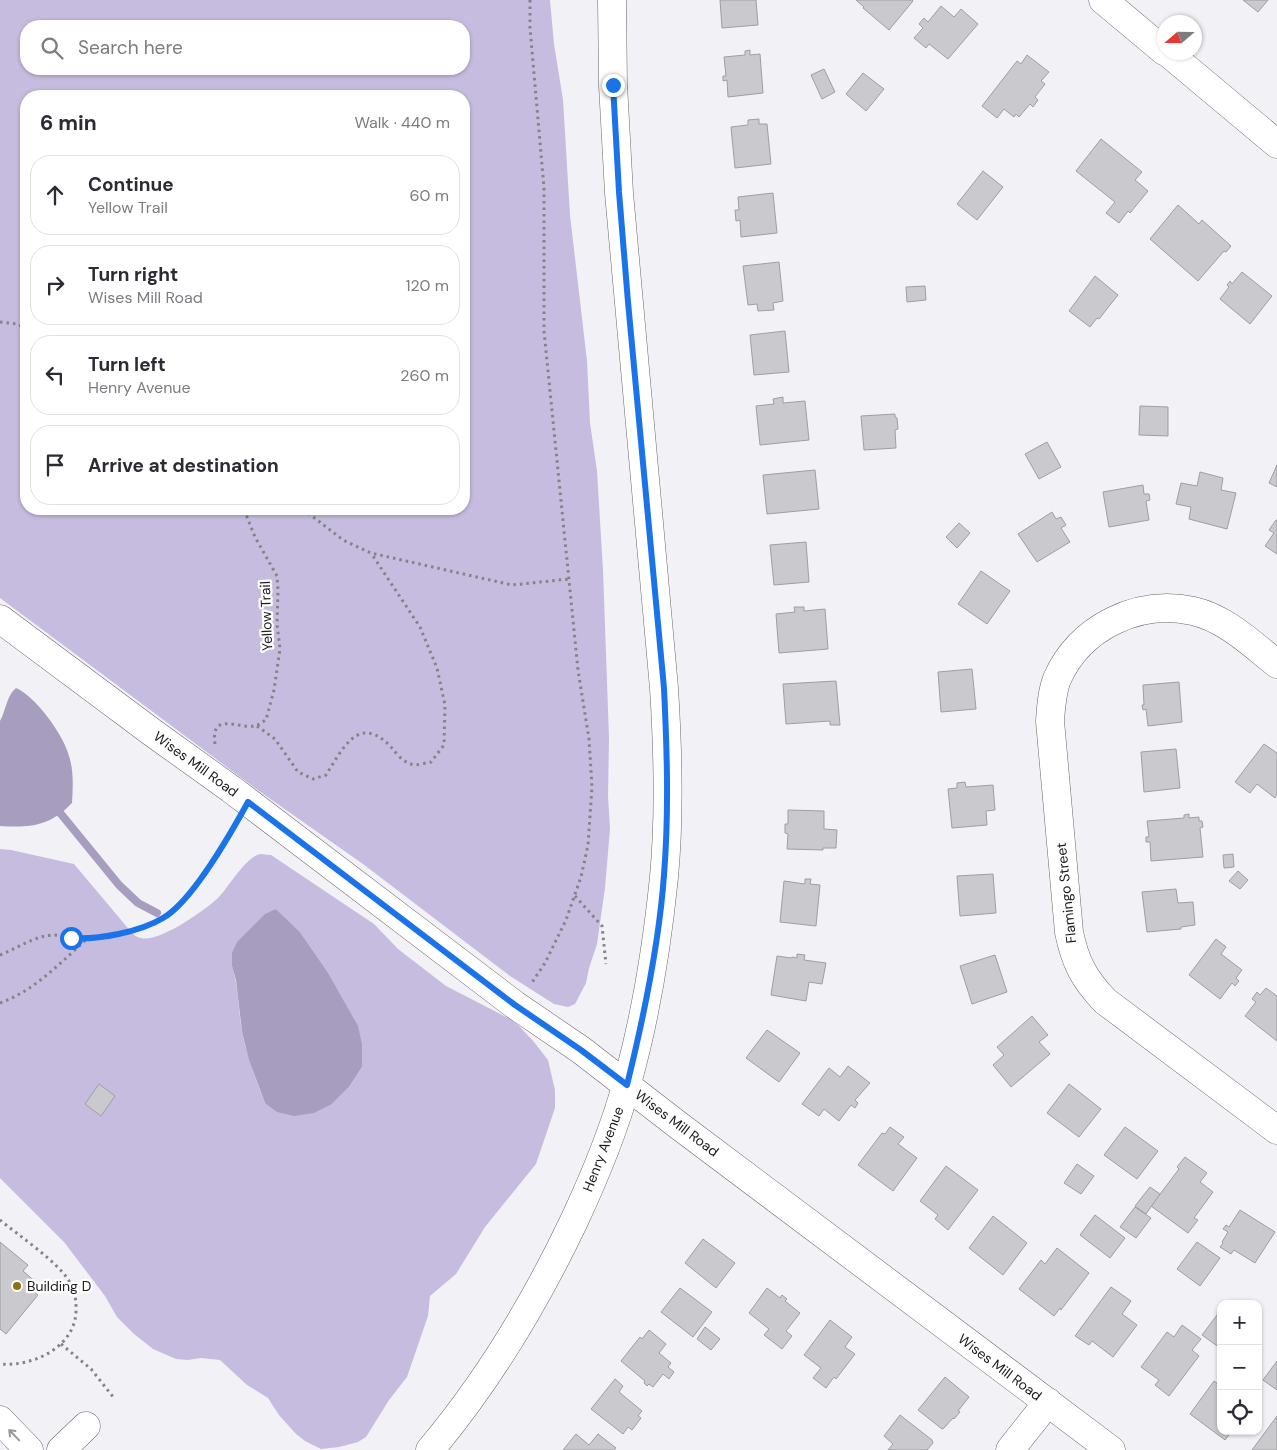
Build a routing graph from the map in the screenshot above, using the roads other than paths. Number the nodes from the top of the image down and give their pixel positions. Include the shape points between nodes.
1 (612, 0) edge
2 (1103, 0) edge
3 (1157, 45) edge
4 (1176, 60) edge
5 (1277, 144) edge
6 (0, 619) edge
7 (1277, 664) edge
8 (627, 1085) junction
9 (1277, 1130) edge
10 (1048, 1402) junction
11 (0, 1420) edge
12 (86, 1426) dead end
13 (29, 1450) edge
14 (61, 1450) edge
15 (430, 1450) edge
16 (1010, 1450) edge
17 (1111, 1450) edge

1 - 8 street, Henry Avenue via 619,192 668,755 664,876 657,936
2 - 3 street
4 - 5 street
6 - 8 street, Wises Mill Road
7 - 9 street, Flamingo Street via 1213,618 1179,609 1146,610 1112,621 1082,643 1057,680 1052,700 1052,746 1069,932 1080,968 1105,1001
8 - 10 street, Wises Mill Road
8 - 15 street, Henry Avenue via 587,1192 536,1296 479,1387
10 - 16 street
10 - 17 street, Wises Mill Road
13 -> 11 street
12 - 14 street

